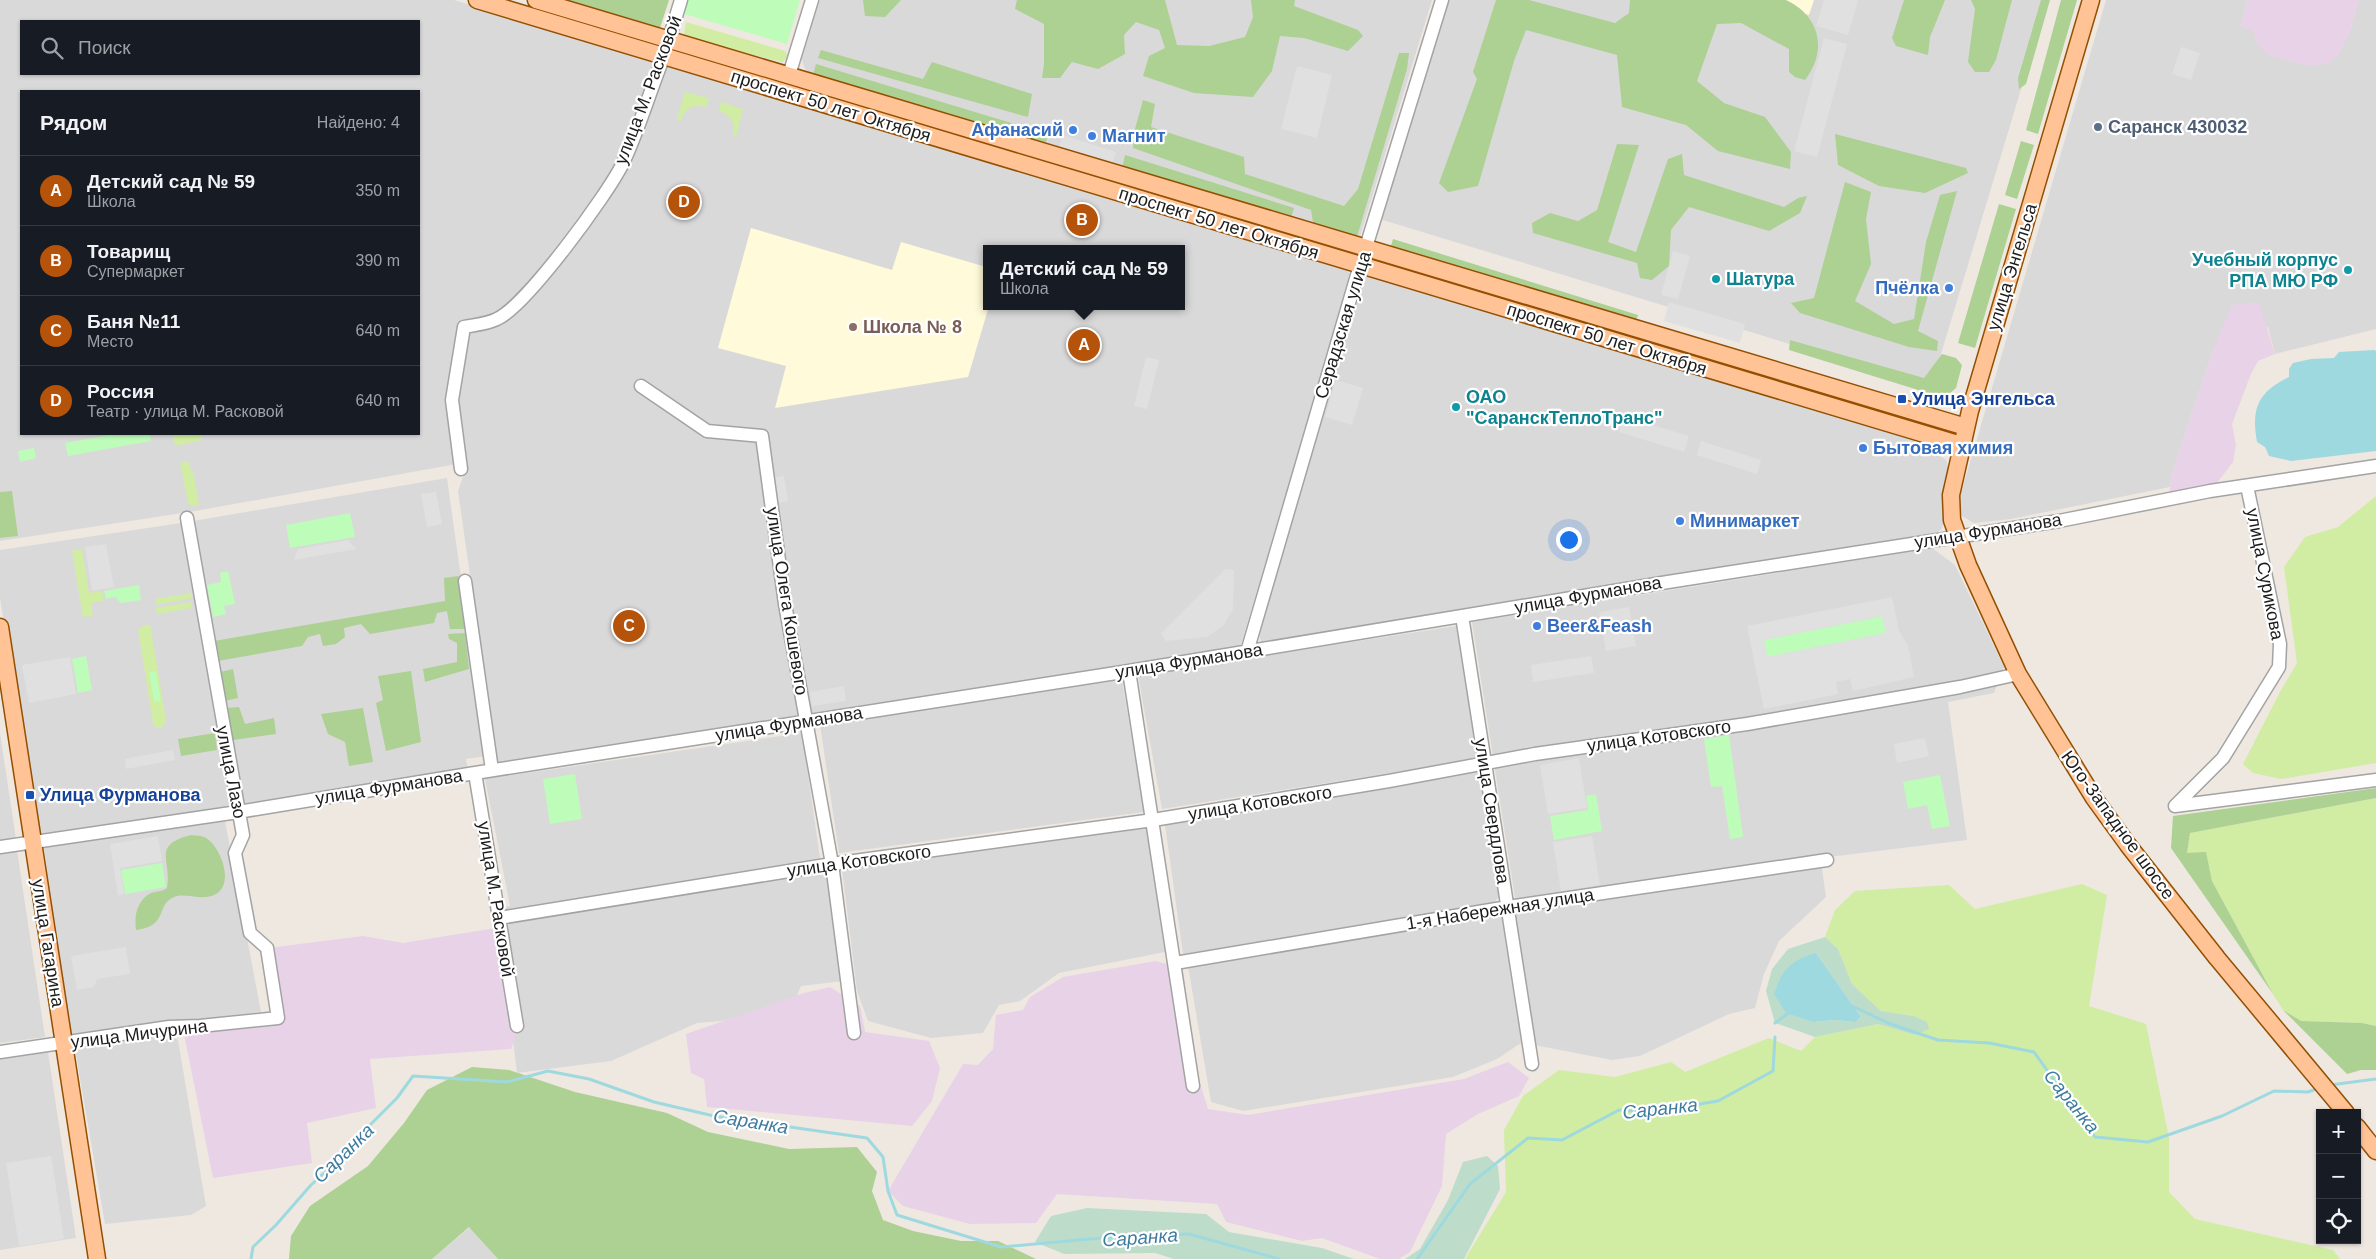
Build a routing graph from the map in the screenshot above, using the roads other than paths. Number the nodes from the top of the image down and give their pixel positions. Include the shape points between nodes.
1 (477, 0) edge
2 (536, 0) edge
3 (681, 0) edge
4 (812, 0) edge
5 (1442, 0) edge
6 (2091, 0) edge
7 (669, 39) junction
8 (664, 56) junction
9 (789, 75) junction
10 (781, 91) junction
11 (1366, 248) junction
12 (1360, 265) junction
13 (641, 386) dead end
14 (1966, 427) junction
15 (1962, 445) junction
16 (2376, 466) edge
17 (461, 469) dead end
18 (2247, 486) junction
19 (187, 518) dead end
20 (1957, 536) junction
21 (466, 581) dead end
22 (1462, 616) junction
23 (0, 627) edge
24 (1247, 652) junction
25 (1129, 671) junction
26 (2018, 674) junction
27 (808, 722) junction
28 (1484, 764) junction
29 (492, 770) junction
30 (475, 773) junction
31 (2376, 780) edge
32 (238, 812) junction
33 (1152, 820) junction
34 (32, 842) junction
35 (0, 847) edge
36 (1827, 860) dead end
37 (832, 864) junction
38 (1508, 907) junction
39 (499, 918) junction
40 (1174, 963) junction
41 (278, 1018) joint
42 (517, 1026) dead end
43 (854, 1033) dead end
44 (64, 1043) junction
45 (0, 1052) edge
46 (1532, 1064) dead end
47 (1194, 1086) dead end
48 (2343, 1109) edge
49 (2361, 1132) edge
50 (2376, 1151) edge
51 (97, 1259) edge

1 - 8 main road, проспект 50 лет Октября
2 - 7 main road, проспект 50 лет Октября
3 - 7 street, улица М. Расковой
4 - 9 street
5 - 11 street, Серадзская улица
6 - 14 main road, улица Энгельса
7 - 8 main road, улица М. Расковой
7 - 9 main road, проспект 50 лет Октября
8 - 10 main road, проспект 50 лет Октября
8 - 17 street, улица М. Расковой via 622,164 587,218 547,271 512,308 497,319 464,327 452,400
9 - 10 main road
9 - 11 main road, проспект 50 лет Октября
10 - 12 main road, проспект 50 лет Октября
11 - 12 main road, Серадзская улица
11 - 14 main road, проспект 50 лет Октября
12 - 15 main road, проспект 50 лет Октября
12 - 24 street, Серадзская улица
13 - 27 street, улица Олега Кошевого via 707,431 762,436 785,604
14 - 15 main road, улица Энгельса
15 - 20 main road, улица Энгельса via 1951,494 1952,520
16 - 18 street, улица Фурманова
18 - 20 street, улица Фурманова via 2059,521
18 - 31 street, улица Сурикова via 2280,644 2279,667 2223,758 2175,806
19 - 32 street, улица Лазо
20 - 22 street, улица Фурманова
20 - 26 main road, Юго-Западное шоссе
21 - 29 street
22 - 24 street, улица Фурманова
22 - 28 street, улица Свердлова
23 - 34 main road, улица Гагарина
24 - 25 street, улица Фурманова
25 - 27 street, улица Фурманова
25 - 33 street
26 - 28 street, улица Котовского via 1802,714
26 - 48 main road, Юго-Западное шоссе via 2069,759 2128,845
27 - 29 street, улица Фурманова
27 - 37 street, улица Олега Кошевого
28 - 33 street, улица Котовского
28 - 38 street, улица Свердлова
29 - 30 street, улица Фурманова
30 - 32 street, улица Фурманова
30 - 39 street, улица М. Расковой
32 - 34 street, улица Фурманова
32 - 41 street, улица Лазо via 243,835 236,854 250,933 267,948
33 - 37 street, улица Котовского
33 - 40 street
34 - 35 street, улица Фурманова
34 - 44 main road, улица Гагарина
36 - 38 street, 1-я Набережная улица
37 - 39 street, улица Котовского
37 - 43 street, улица Олега Кошевого
38 - 40 street, 1-я Набережная улица
38 - 46 street, улица Свердлова
39 - 42 street, улица М. Расковой
40 - 47 street
41 - 44 street, улица Мичурина via 169,1026
44 - 45 street, улица Мичурина
44 - 51 main road, улица Гагарина
49 - 50 main road

